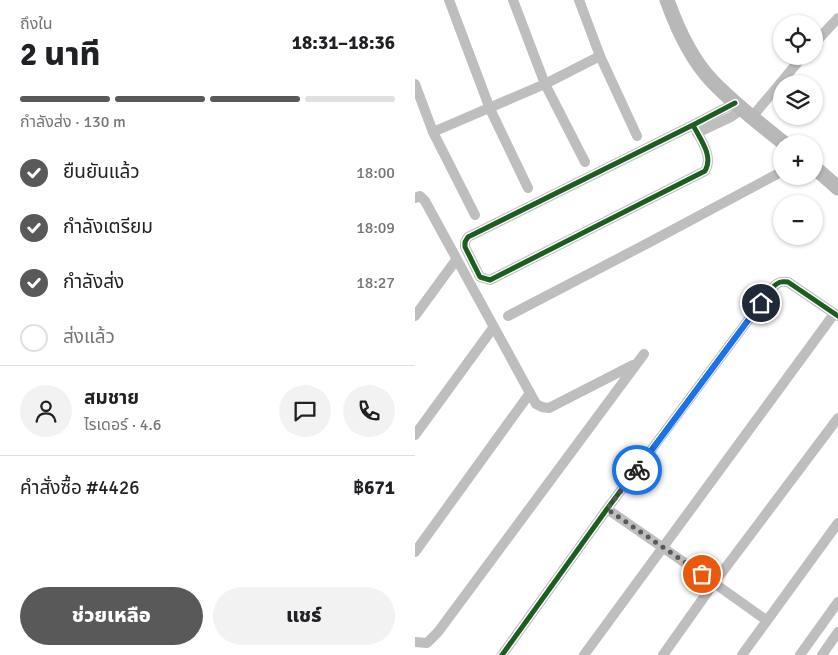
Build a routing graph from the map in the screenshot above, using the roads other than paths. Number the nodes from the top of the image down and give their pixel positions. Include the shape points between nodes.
1 (449, 0) edge
2 (513, 0) edge
3 (579, 0) edge
4 (667, 0) edge
5 (838, 18) edge
6 (823, 34) edge
7 (600, 56) junction
8 (793, 65) edge
9 (415, 84) edge
10 (545, 84) junction
11 (490, 109) junction
12 (743, 110) junction
13 (695, 129) junction
14 (433, 132) junction
15 (774, 135) edge
16 (637, 136) dead end
17 (585, 162) dead end
18 (773, 176) edge
19 (823, 176) edge
20 (529, 188) dead end
21 (838, 188) edge
22 (415, 198) edge
23 (475, 215) dead end
24 (456, 260) junction
25 (836, 315) edge
26 (415, 316) edge
27 (508, 316) dead end
28 (493, 328) junction
29 (645, 354) dead end
30 (636, 364) junction
31 (530, 394) junction
32 (838, 418) edge
33 (415, 436) edge
34 (607, 509) junction
35 (838, 523) edge
36 (663, 547) junction
37 (415, 552) edge
38 (715, 583) junction
39 (838, 602) edge
40 (766, 620) junction
41 (838, 632) edge
42 (415, 642) edge
43 (502, 655) edge
44 (584, 655) edge
45 (663, 655) edge
46 (741, 655) edge
47 (799, 655) edge
48 (822, 655) edge

1 - 11 street
2 - 10 street
3 - 7 street
4 - 12 street via 691,52 710,79
5 - 6 street
7 - 10 street
7 - 16 street
8 - 12 street
9 - 14 street
10 - 11 street
10 - 17 street
11 - 14 street
11 - 20 street
12 - 13 street
12 - 15 street
13 - 13 street via 468,237 465,248 480,278 491,280 705,171 708,156
14 - 23 street
18 - 27 street
19 - 21 street
22 - 24 street via 420,196 425,201
24 - 26 street
24 - 28 street
25 - 34 street via 788,282 777,283
25 - 36 street
28 - 31 street
28 - 33 street
29 - 30 street
30 - 31 street via 549,408 535,404
30 - 42 street via 438,632 427,643
31 - 37 street
32 - 38 street
34 - 36 street
34 - 43 street
35 - 40 street
36 - 38 street
36 - 44 street
38 - 40 street
38 - 45 street
39 - 47 street
40 - 46 street
41 - 48 street

